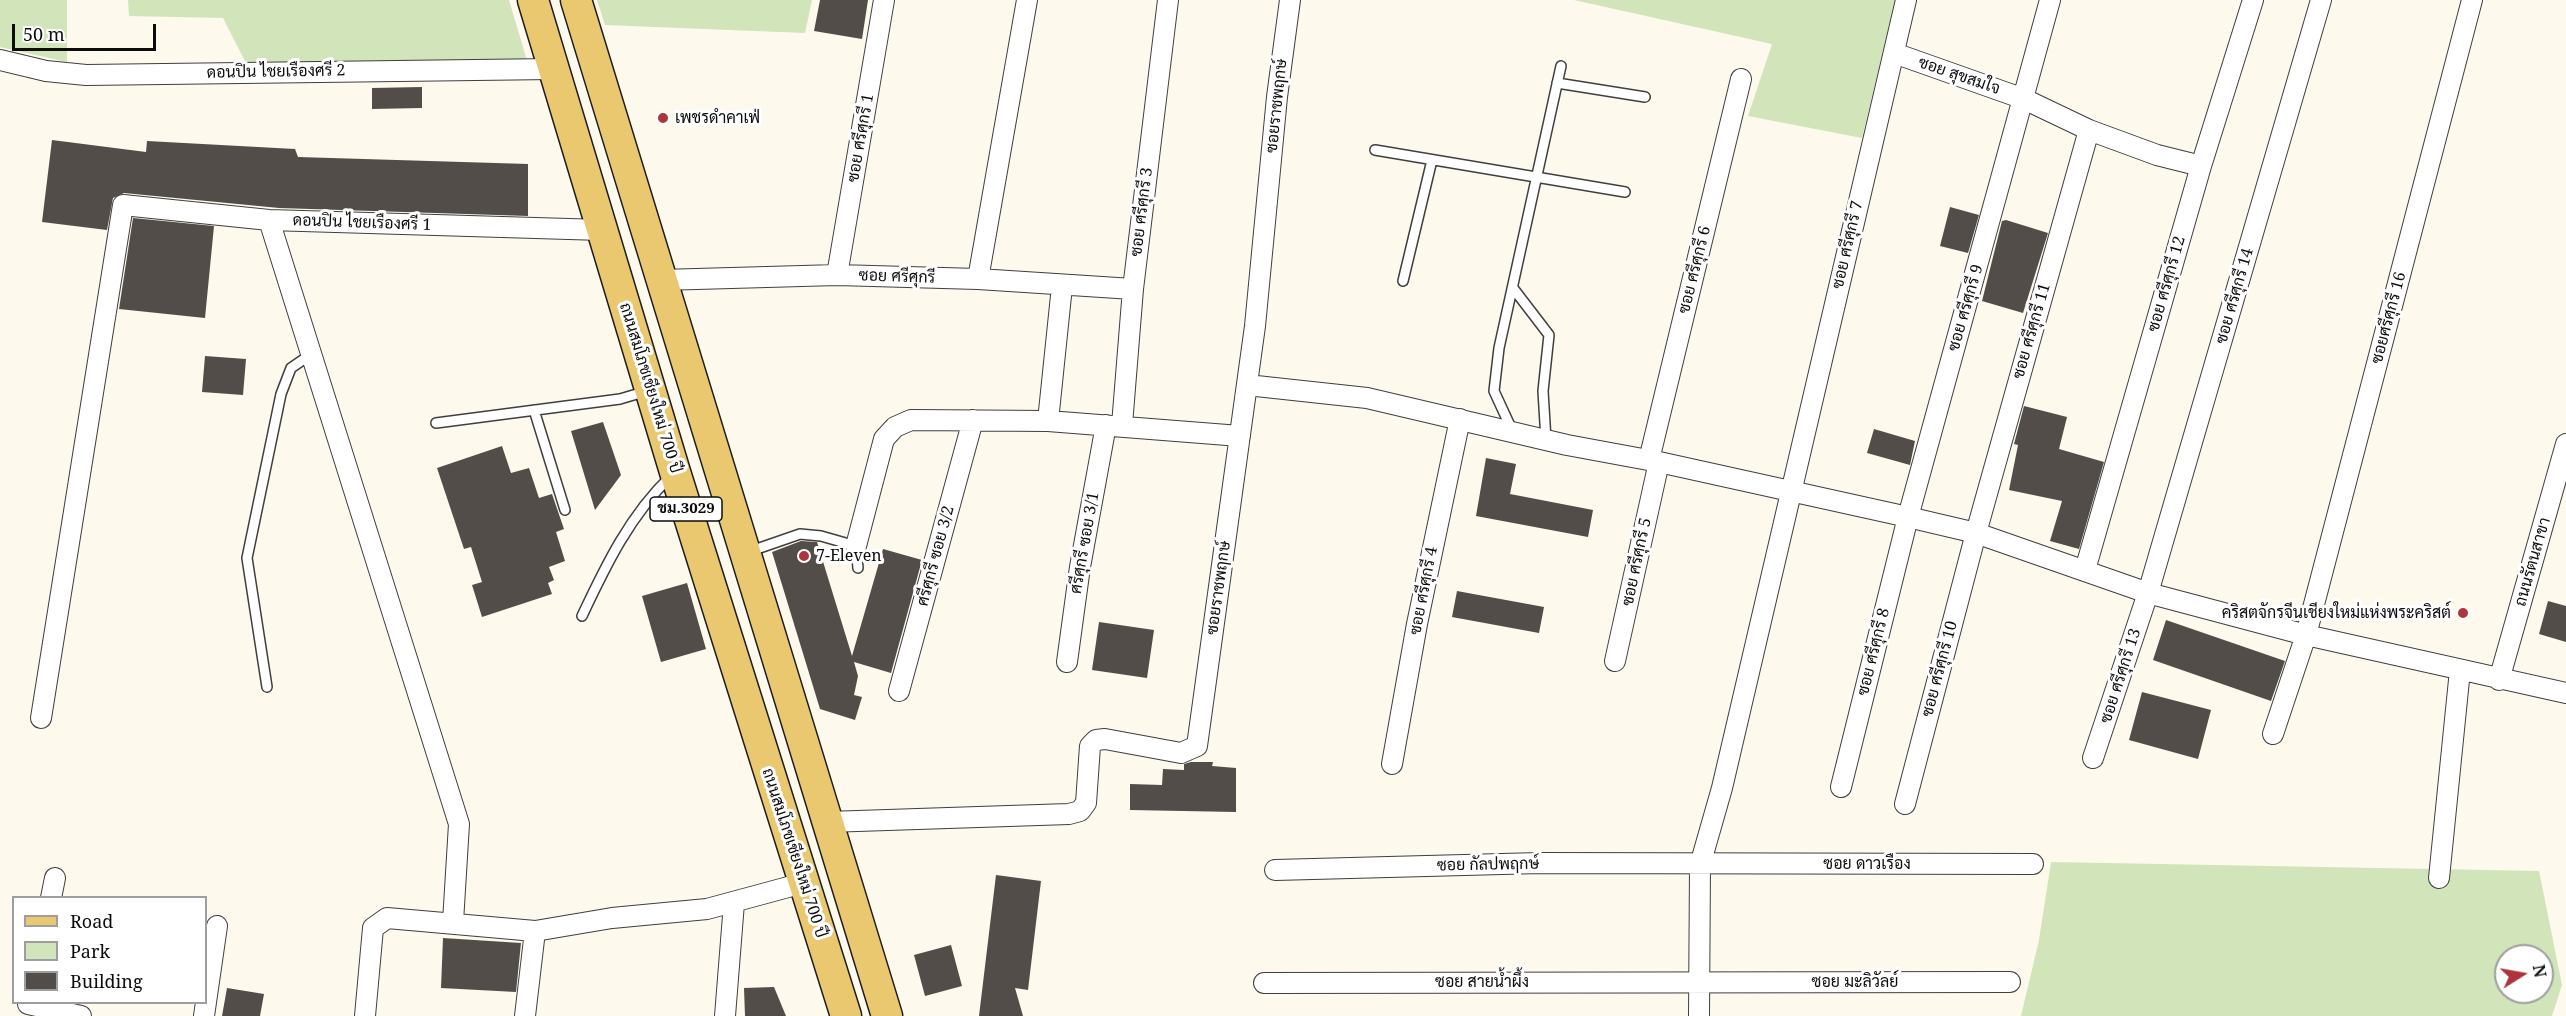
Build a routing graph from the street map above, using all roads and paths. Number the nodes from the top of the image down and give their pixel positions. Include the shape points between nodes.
1 (533, 0) edge
2 (576, 0) edge
3 (884, 0) edge
4 (1027, 0) edge
5 (1168, 0) edge
6 (1290, 0) edge
7 (1906, 0) edge
8 (2050, 0) edge
9 (2253, 0) edge
10 (2322, 0) edge
11 (2472, 0) edge
12 (1894, 53) junction
13 (0, 60) edge
14 (1561, 66) dead end
15 (553, 69) junction
16 (1741, 79) dead end
17 (1557, 83) junction
18 (1645, 97) dead end
19 (2024, 99) junction
20 (2089, 130) junction
21 (1375, 150) dead end
22 (1432, 160) junction
23 (2201, 166) junction
24 (1537, 178) junction
25 (1625, 192) dead end
26 (269, 220) junction
27 (602, 230) junction
28 (837, 275) junction
29 (978, 279) junction
30 (661, 280) junction
31 (1403, 281) dead end
32 (1062, 286) junction
33 (1513, 288) junction
34 (1132, 289) junction
35 (310, 356) junction
36 (1247, 385) junction
37 (650, 390) junction
38 (534, 410) junction
39 (1460, 419) junction
40 (973, 420) junction
41 (1048, 421) junction
42 (436, 423) dead end
43 (1114, 425) junction
44 (1513, 432) junction
45 (1240, 436) junction
46 (1546, 440) junction
47 (2566, 444) edge
48 (1654, 461) junction
49 (675, 472) junction
50 (1790, 490) junction
51 (565, 510) dead end
52 (1908, 517) junction
53 (1976, 533) junction
54 (856, 546) junction
55 (746, 553) junction
56 (858, 568) dead end
57 (2085, 570) junction
58 (2148, 593) junction
59 (582, 616) dead end
60 (2306, 635) junction
61 (1615, 661) dead end
62 (1067, 662) dead end
63 (2460, 670) junction
64 (2499, 680) junction
65 (267, 687) dead end
66 (899, 692) dead end
67 (2566, 693) edge
68 (41, 718) dead end
69 (2273, 734) dead end
70 (2093, 758) dead end
71 (1392, 764) dead end
72 (1841, 788) dead end
73 (1905, 804) dead end
74 (827, 822) junction
75 (2033, 864) dead end
76 (1700, 865) junction
77 (1275, 870) dead end
78 (2439, 878) dead end
79 (802, 883) junction
80 (734, 903) junction
81 (453, 922) junction
82 (218, 926) dead end
83 (535, 931) junction
84 (1700, 982) junction
85 (2010, 982) dead end
86 (1264, 983) dead end
87 (207, 997) edge
88 (27, 1007) edge
89 (81, 1016) edge
90 (365, 1016) edge
91 (525, 1016) edge
92 (725, 1016) edge
93 (846, 1016) edge
94 (887, 1016) edge
95 (1699, 1016) edge

1 - 15 main road, ถนนสมโภชเชียงใหม่ 700 ปี / ชม.3029
2 - 30 main road, ชม.3029
3 - 28 street, ซอย ศรีศุกรี 1
4 - 29 street
5 - 34 street, ซอย ศรีศุกรี 3
6 - 36 street, ซอยราชพฤกษ์
7 - 12 street, ซอย ศรีศุกรี 7
8 - 19 street, ซอย ศรีศุกรี 9
9 - 23 street, ซอย ศรีศุกรี 12
10 - 58 street, ซอย ศรีศุกรี 14
11 - 60 street, ซอยศรีศุกรี 16
12 - 19 street, ซอย สุขสมใจ
12 - 50 street, ซอย ศรีศุกรี 7
13 - 15 street, ดอนปิน ไชยเรืองศรี 2 via 86,75
14 - 17 lane
15 - 27 main road, ถนนสมโภชเชียงใหม่ 700 ปี / ชม.3029
16 - 48 street, ซอย ศรีศุกรี 6
17 - 18 lane
17 - 24 lane
19 - 20 street, ซอย สุขสมใจ
19 - 52 street, ซอย ศรีศุกรี 9
20 - 23 street, ซอย สุขสมใจ
20 - 53 street, ซอย ศรีศุกรี 11
21 - 22 lane
22 - 24 lane
22 - 31 lane
23 - 57 street, ซอย ศรีศุกรี 12
24 - 25 lane
24 - 33 lane
26 - 27 street, ดอนปิน ไชยเรืองศรี 1
26 - 35 street
26 - 68 street, ดอนปิน ไชยเรืองศรี 1 via 123,205
27 - 37 main road, ถนนสมโภชเชียงใหม่ 700 ปี / ชม.3029
28 - 29 street, ซอย ศรีศุกรี
28 - 30 street, ซอย ศรีศุกรี
29 - 32 street, ซอย ศรีศุกรี
30 - 55 main road, ชม.3029
32 - 34 street, ซอย ศรีศุกรี
32 - 41 street
33 - 44 lane via 1494,391
33 - 46 lane via 1549,335 1544,391
34 - 43 street, ซอย ศรีศุกรี 3
35 - 65 lane via 291,369 281,393 247,558
35 - 81 street via 459,824
36 - 39 street via 1346,394
36 - 45 street, ซอยราชพฤกษ์
37 - 38 lane via 620,399
37 - 49 main road, ถนนสมโภชเชียงใหม่ 700 ปี / ชม.3029
38 - 42 lane
38 - 51 lane
39 - 44 street
39 - 71 street, ซอย ศรีศุกรี 4
40 - 41 street
40 - 54 street via 911,420 895,427 884,439
40 - 66 street, ศรีศุกรี ซอย 3/2
41 - 43 street
43 - 45 street
43 - 62 street, ศรีศุกรี ซอย 3/1 via 1080,567
44 - 46 street
45 - 74 street, ซอยราชพฤกษ์ via 1197,746 1181,753 1096,740 1090,746 1086,803 1080,811 1069,814
46 - 48 street
47 - 64 street, ถนนรัตนสาขา
48 - 50 street
48 - 61 street, ซอย ศรีศุกรี 5
49 - 59 lane via 635,516
49 - 79 main road, ถนนสมโภชเชียงใหม่ 700 ปี / ชม.3029
50 - 52 street
50 - 76 street, ซอย ศรีศุกรี 7 via 1722,788
52 - 53 street
52 - 72 street, ซอย ศรีศุกรี 8
53 - 57 street
53 - 73 street, ซอย ศรีศุกรี 10
54 - 55 lane via 800,534
54 - 56 lane
55 - 74 main road, ชม.3029
57 - 58 street
58 - 60 street
58 - 70 street, ซอย ศรีศุกรี 13
60 - 63 street
60 - 69 street, ซอยศรีศุกรี 16
63 - 64 street
63 - 78 street
64 - 67 street
74 - 94 main road, ชม.3029
75 - 76 street, ซอย ดาวเรือง
76 - 77 street, ซอย กัลปพฤกษ์ via 1540,863
76 - 84 street, ซอย ศรีศุกรี 7
79 - 80 street
79 - 93 main road, ถนนสมโภชเชียงใหม่ 700 ปี / ชม.3029
80 - 83 street
80 - 92 street
81 - 83 street
81 - 90 street via 387,918 373,928
82 - 87 street
83 - 91 street
84 - 85 street, ซอย มะลิวัลย์
84 - 86 street, ซอย สายน้ำผึ้ง
84 - 95 street, ซอย ศรีศุกรี 7
88 - 89 street

